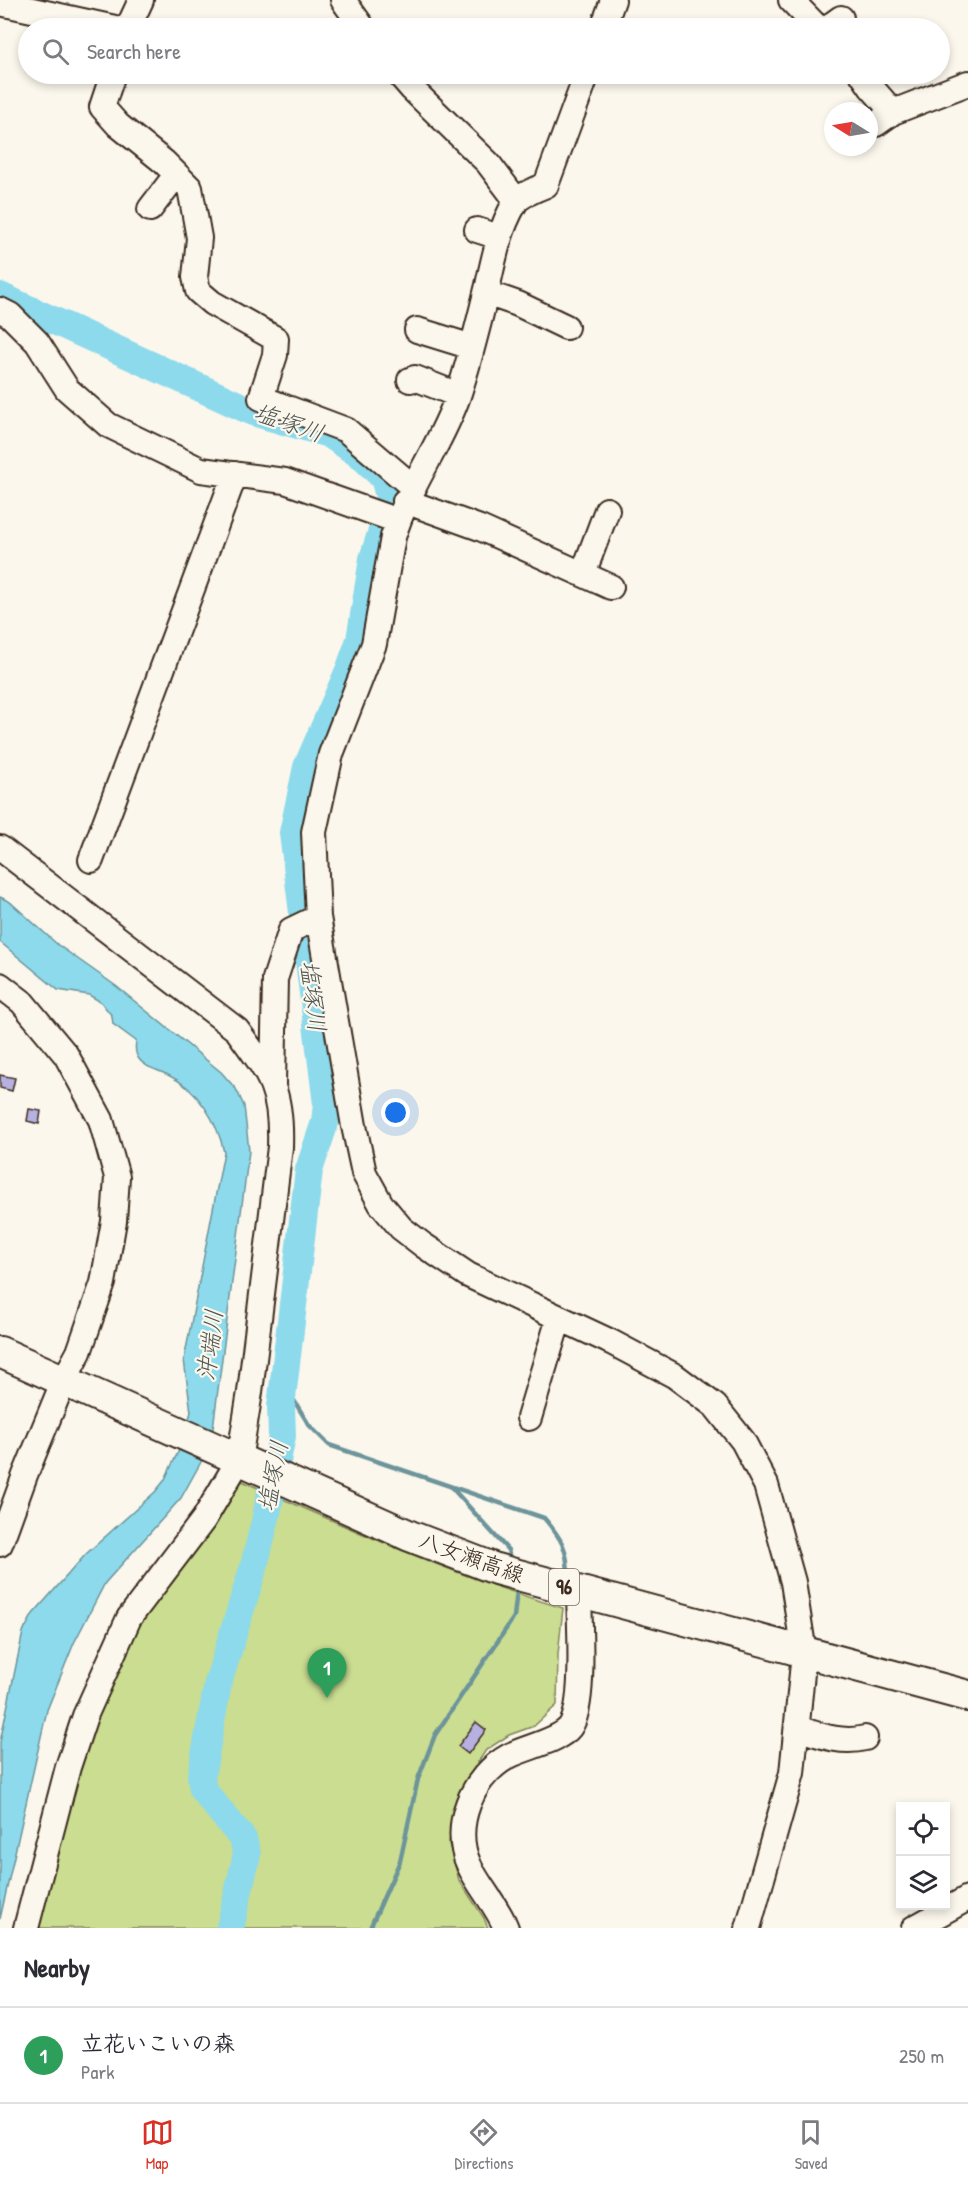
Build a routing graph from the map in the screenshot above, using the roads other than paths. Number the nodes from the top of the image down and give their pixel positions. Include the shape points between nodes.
1 (141, 0) edge
2 (344, 0) edge
3 (613, 0) edge
4 (791, 0) edge
5 (0, 3) edge
6 (69, 18) edge
7 (133, 18) edge
8 (356, 18) edge
9 (607, 18) edge
10 (808, 18) edge
11 (968, 83) edge
12 (110, 84) edge
13 (408, 84) edge
14 (583, 84) edge
15 (869, 84) edge
16 (176, 175) junction
17 (516, 200) junction
18 (150, 209) dead end
19 (477, 230) dead end
20 (499, 237) junction
21 (482, 288) junction
22 (0, 310) edge
23 (566, 327) dead end
24 (417, 330) dead end
25 (472, 347) junction
26 (410, 380) dead end
27 (458, 395) junction
28 (235, 474) junction
29 (406, 503) junction
30 (606, 510) dead end
31 (583, 574) junction
32 (611, 587) dead end
33 (0, 848) edge
34 (91, 860) dead end
35 (318, 917) junction
36 (0, 985) edge
37 (273, 1084) junction
38 (559, 1318) junction
39 (0, 1352) edge
40 (66, 1381) junction
41 (529, 1418) dead end
42 (243, 1461) junction
43 (0, 1544) edge
44 (579, 1591) junction
45 (804, 1653) junction
46 (968, 1696) edge
47 (797, 1728) junction
48 (865, 1738) dead end
49 (968, 1898) edge
50 (26, 1928) edge
51 (506, 1928) edge
52 (748, 1928) edge
53 (914, 1928) edge

1 - 7 street
2 - 8 street
3 - 9 street
4 - 10 street
5 - 6 street
11 - 15 street via 884,118
12 - 16 street via 102,106
13 - 17 street via 488,163
14 - 17 street via 546,185
16 - 18 street
16 - 29 street via 190,189 198,228 198,291 276,339 261,398 346,430
17 - 20 street
19 - 20 street
20 - 21 street
21 - 23 street
21 - 25 street
22 - 28 street via 37,342 67,389 108,424 201,470
24 - 25 street
25 - 27 street
26 - 27 street via 415,378
27 - 29 street
28 - 29 street
28 - 34 street
29 - 31 street via 480,528
29 - 35 street via 393,537 374,644 331,754 314,832
30 - 31 street
31 - 32 street
33 - 37 street via 237,1030
35 - 37 street via 291,930 275,979
35 - 38 street via 364,1173 381,1204 401,1228 468,1275
36 - 40 street via 22,1002 66,1055 101,1120 117,1177 103,1283
37 - 42 street via 281,1117 280,1148
38 - 41 street
38 - 45 street via 675,1376 715,1406 743,1441 766,1485 793,1582
39 - 40 main road, 八女瀬高線 / 96
40 - 42 main road, 八女瀬高線 / 96
40 - 43 street
42 - 44 main road, 八女瀬高線 / 96 via 410,1536 496,1569
42 - 50 street via 129,1618 85,1716 68,1767
44 - 45 main road, 八女瀬高線 / 96
44 - 51 street via 578,1708 570,1726 558,1737 510,1755 493,1766 463,1817 462,1839 468,1865
45 - 46 main road, 八女瀬高線 / 96
45 - 47 street
47 - 48 street via 852,1742
47 - 52 street via 792,1773
49 - 53 street

